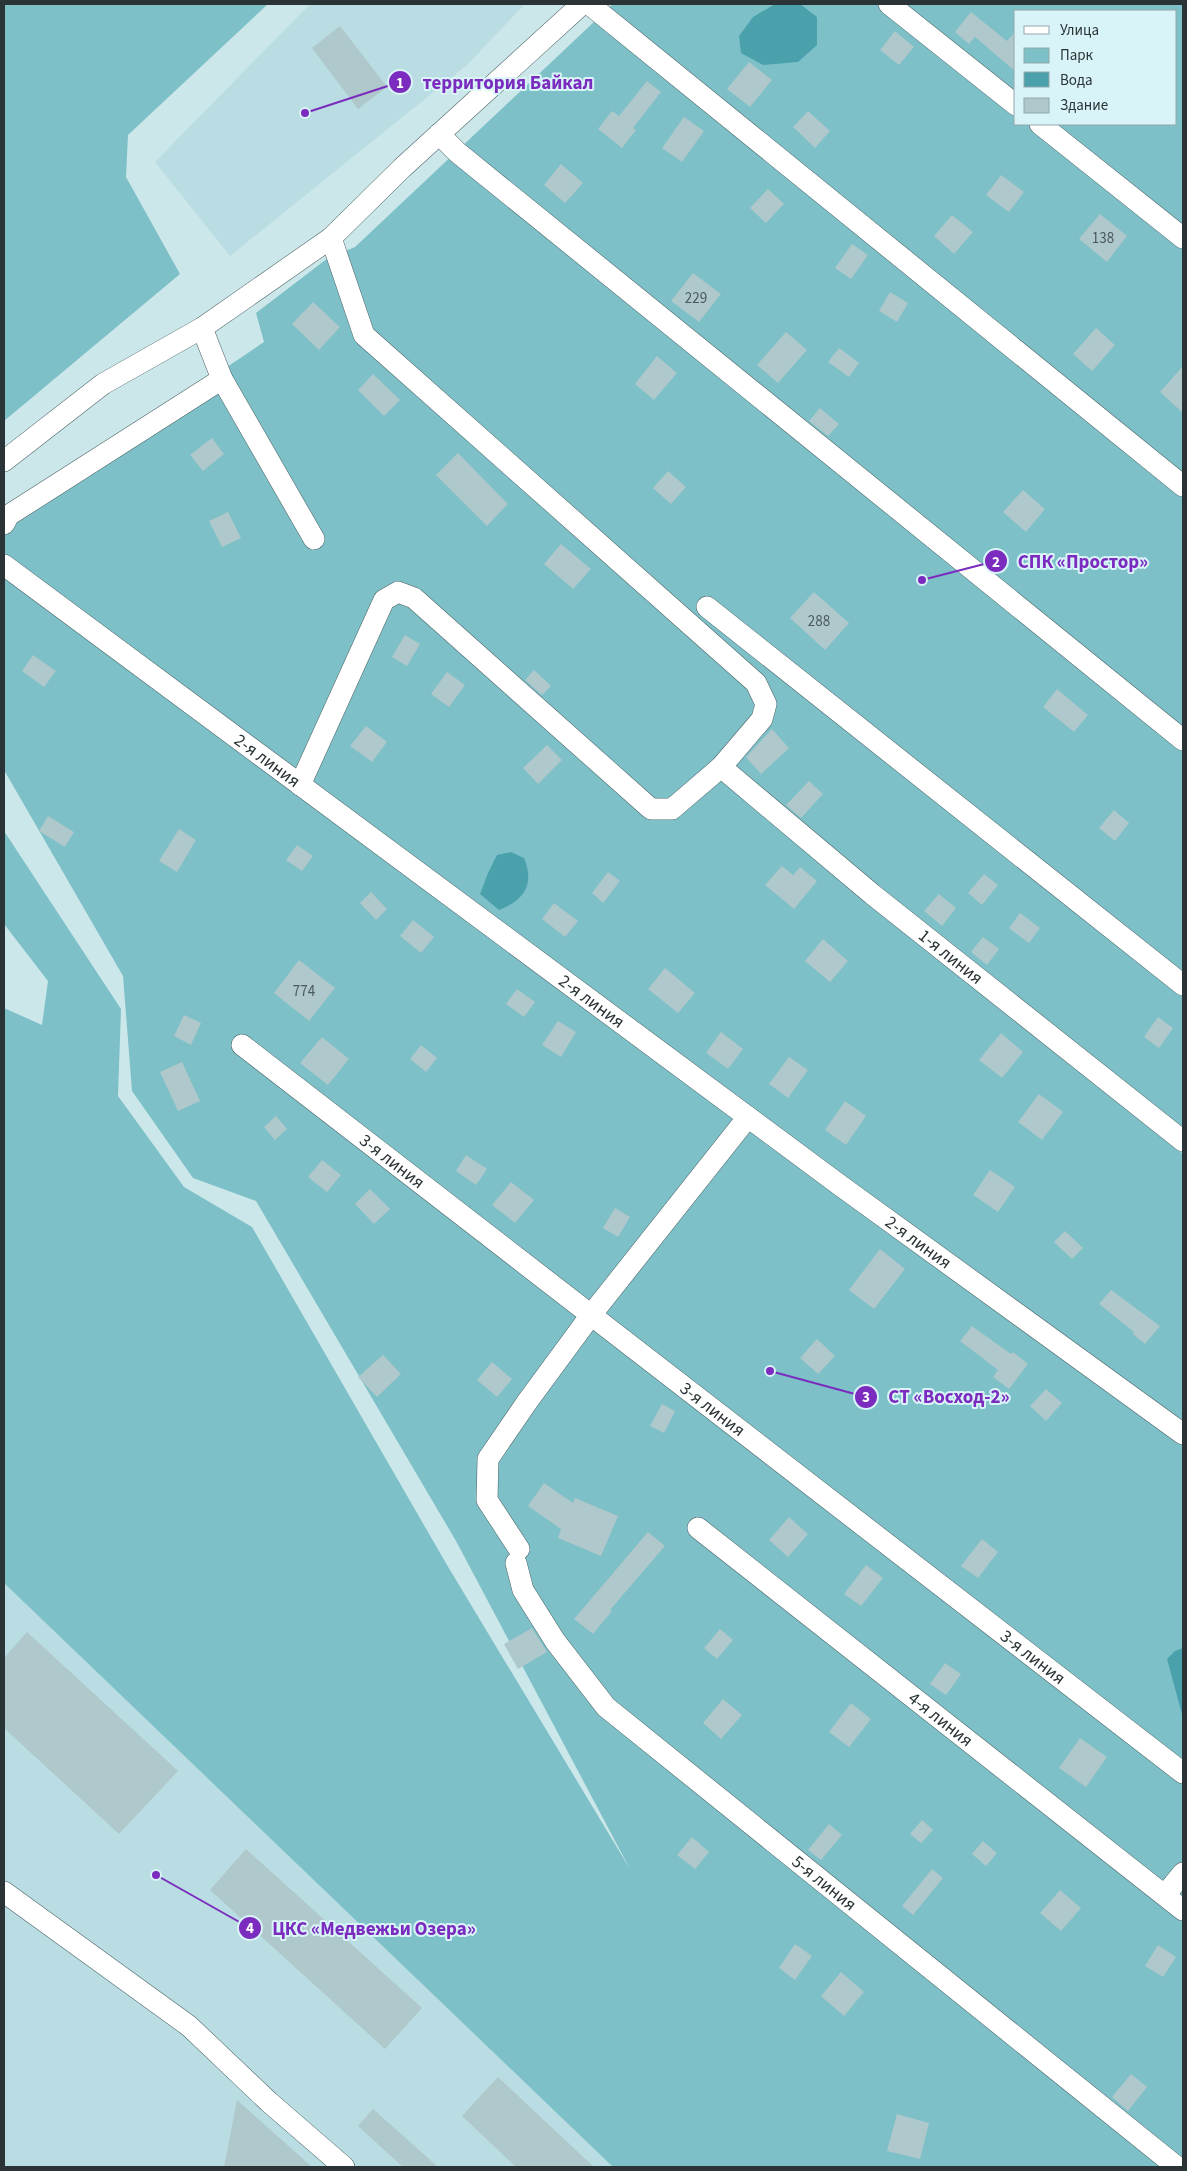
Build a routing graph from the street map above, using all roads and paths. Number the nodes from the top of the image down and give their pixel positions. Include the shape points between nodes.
1 (582, 4) edge
2 (589, 4) edge
3 (889, 4) edge
4 (1014, 102) edge
5 (1041, 125) edge
6 (439, 134) junction
7 (331, 238) junction
8 (1183, 238) edge
9 (202, 328) junction
10 (222, 379) junction
11 (4, 462) edge
12 (1183, 486) edge
13 (4, 524) edge
14 (314, 539) dead end
15 (4, 565) edge
16 (707, 606) dead end
17 (1183, 740) edge
18 (721, 767) junction
19 (300, 785) junction
20 (1183, 985) edge
21 (242, 1045) dead end
22 (748, 1117) junction
23 (1183, 1141) edge
24 (591, 1315) junction
25 (1183, 1434) edge
26 (698, 1528) dead end
27 (1183, 1773) edge
28 (1183, 1872) edge
29 (4, 1892) edge
30 (1165, 1895) junction
31 (1183, 1910) edge
32 (344, 2167) edge
33 (1177, 2167) edge

1 - 6 street
2 - 12 street
3 - 4 street
5 - 8 street
6 - 7 street
6 - 17 street via 464,158
7 - 9 street
7 - 18 street via 364,335 756,682 766,704 762,718
9 - 10 street
9 - 11 street via 103,384
10 - 13 street via 9,515
10 - 14 street
15 - 19 street, 2-я линия
16 - 20 street
18 - 19 street via 672,809 651,809 414,598 398,592 384,600
18 - 23 street, 1-я линия via 872,894
19 - 22 street, 2-я линия
21 - 24 street, 3-я линия
22 - 24 street, 5-я линия
22 - 25 street, 2-я линия
24 - 27 street, 3-я линия
24 - 33 street, 5-я линия via 488,1459 486,1500 518,1556 523,1590 555,1641 606,1707
26 - 30 street, 4-я линия
28 - 30 street
29 - 32 street via 189,2026
30 - 31 street, 4-я линия

